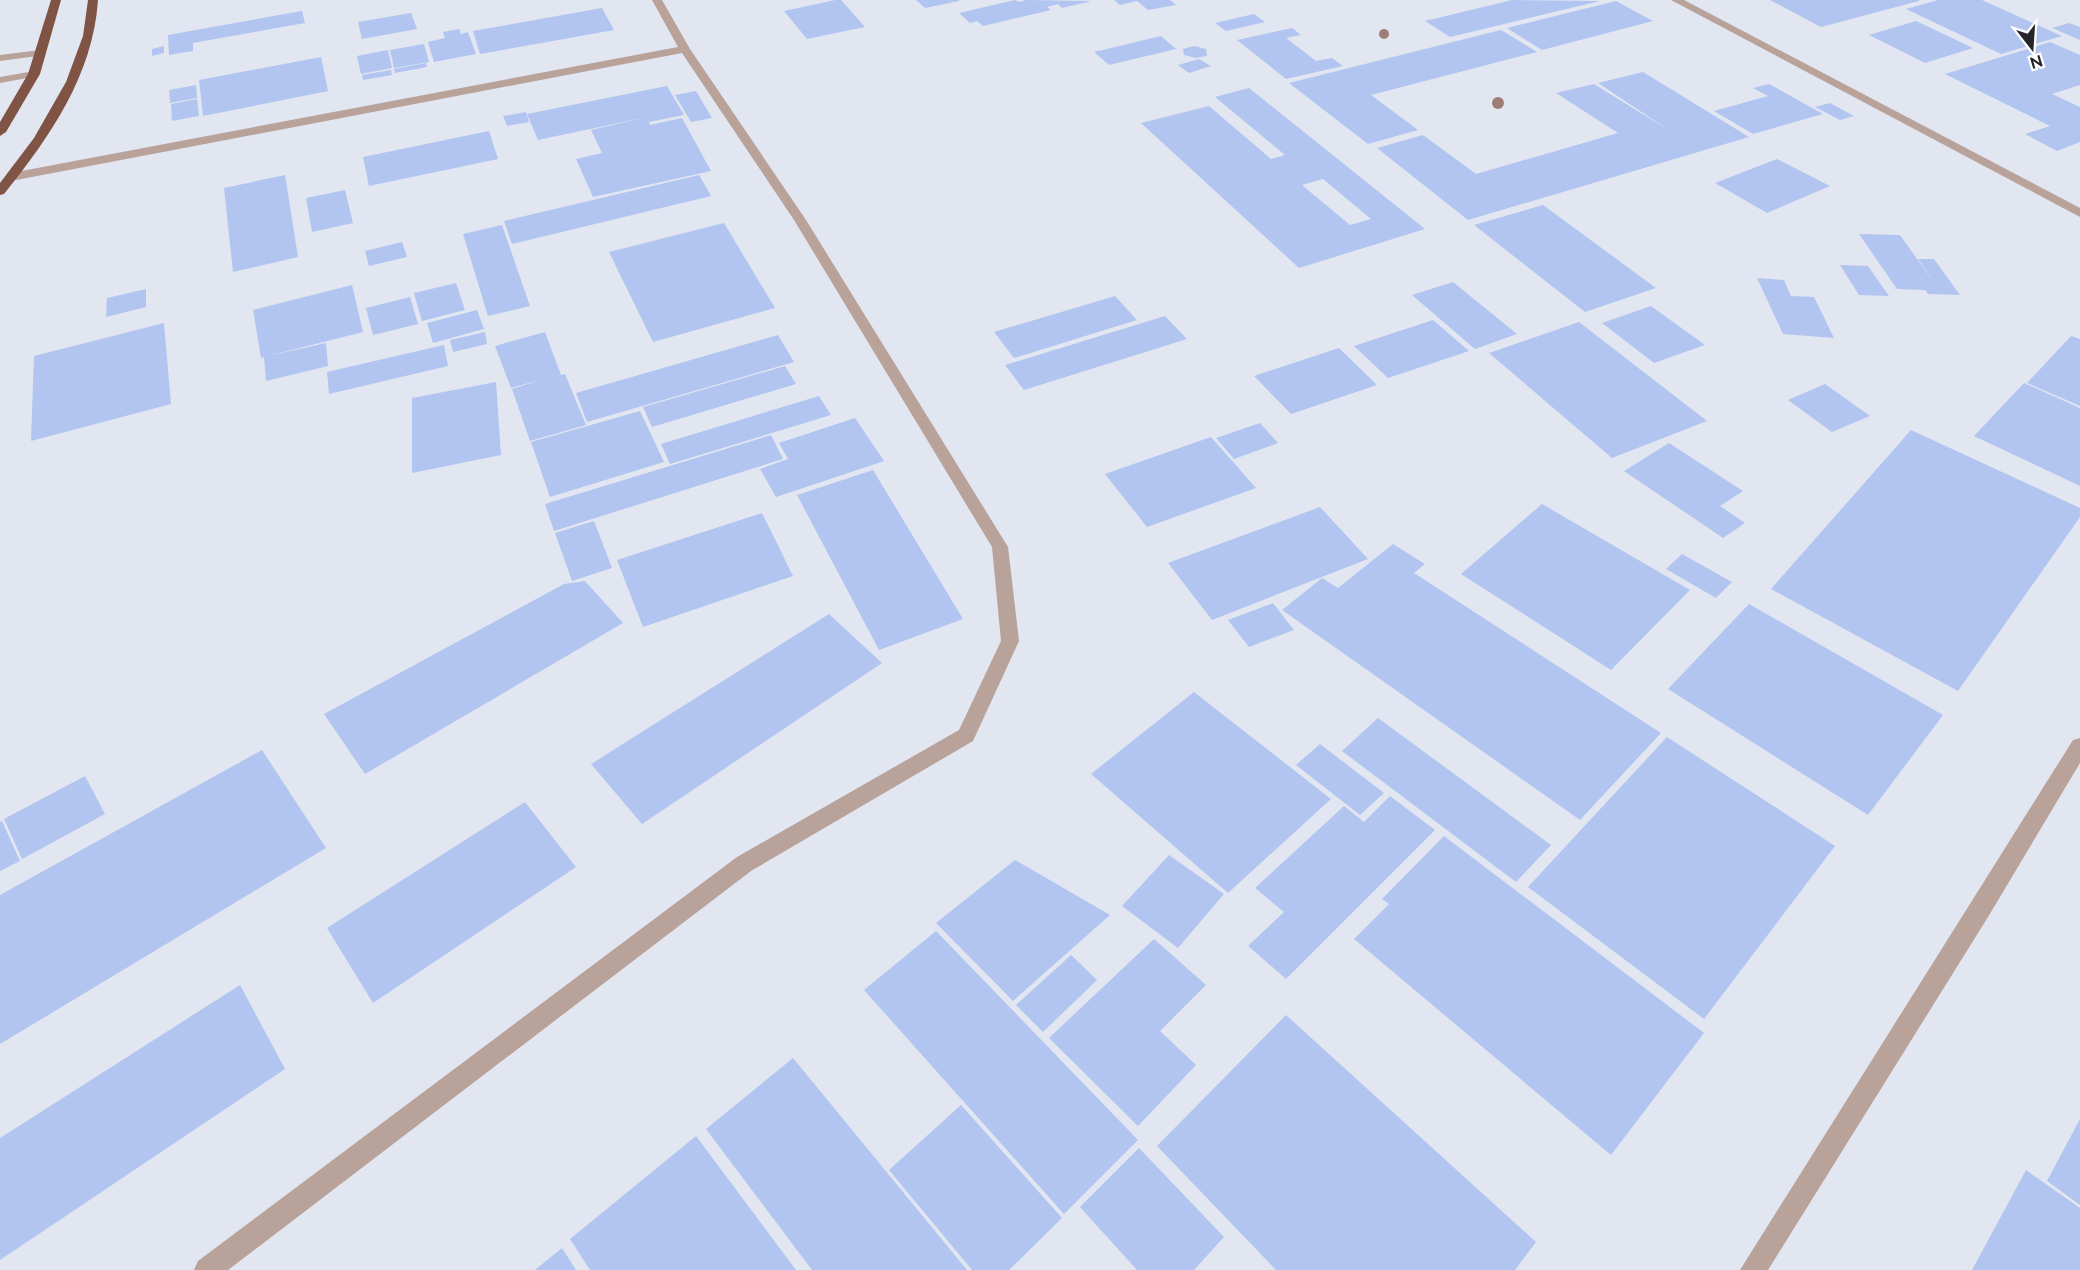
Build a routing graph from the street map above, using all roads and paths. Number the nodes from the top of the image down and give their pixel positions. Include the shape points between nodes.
1 (56, 0) edge
2 (93, 0) edge
3 (657, 0) edge
4 (1676, 0) edge
5 (685, 49) junction
6 (41, 53) junction
7 (0, 58) edge
8 (34, 74) junction
9 (0, 80) edge
10 (0, 132) edge
11 (11, 177) junction
12 (0, 191) edge
13 (2080, 213) edge
14 (2080, 746) edge
15 (207, 1270) edge
16 (1753, 1270) edge

1 - 6 highway
2 - 11 highway via 88,39 75,79
3 - 5 street
4 - 13 street
5 - 11 street
5 - 15 street via 800,220 1000,547 1010,640 966,735 744,864
6 - 7 street
6 - 8 highway
8 - 9 street
8 - 10 highway
11 - 12 highway
14 - 16 street

